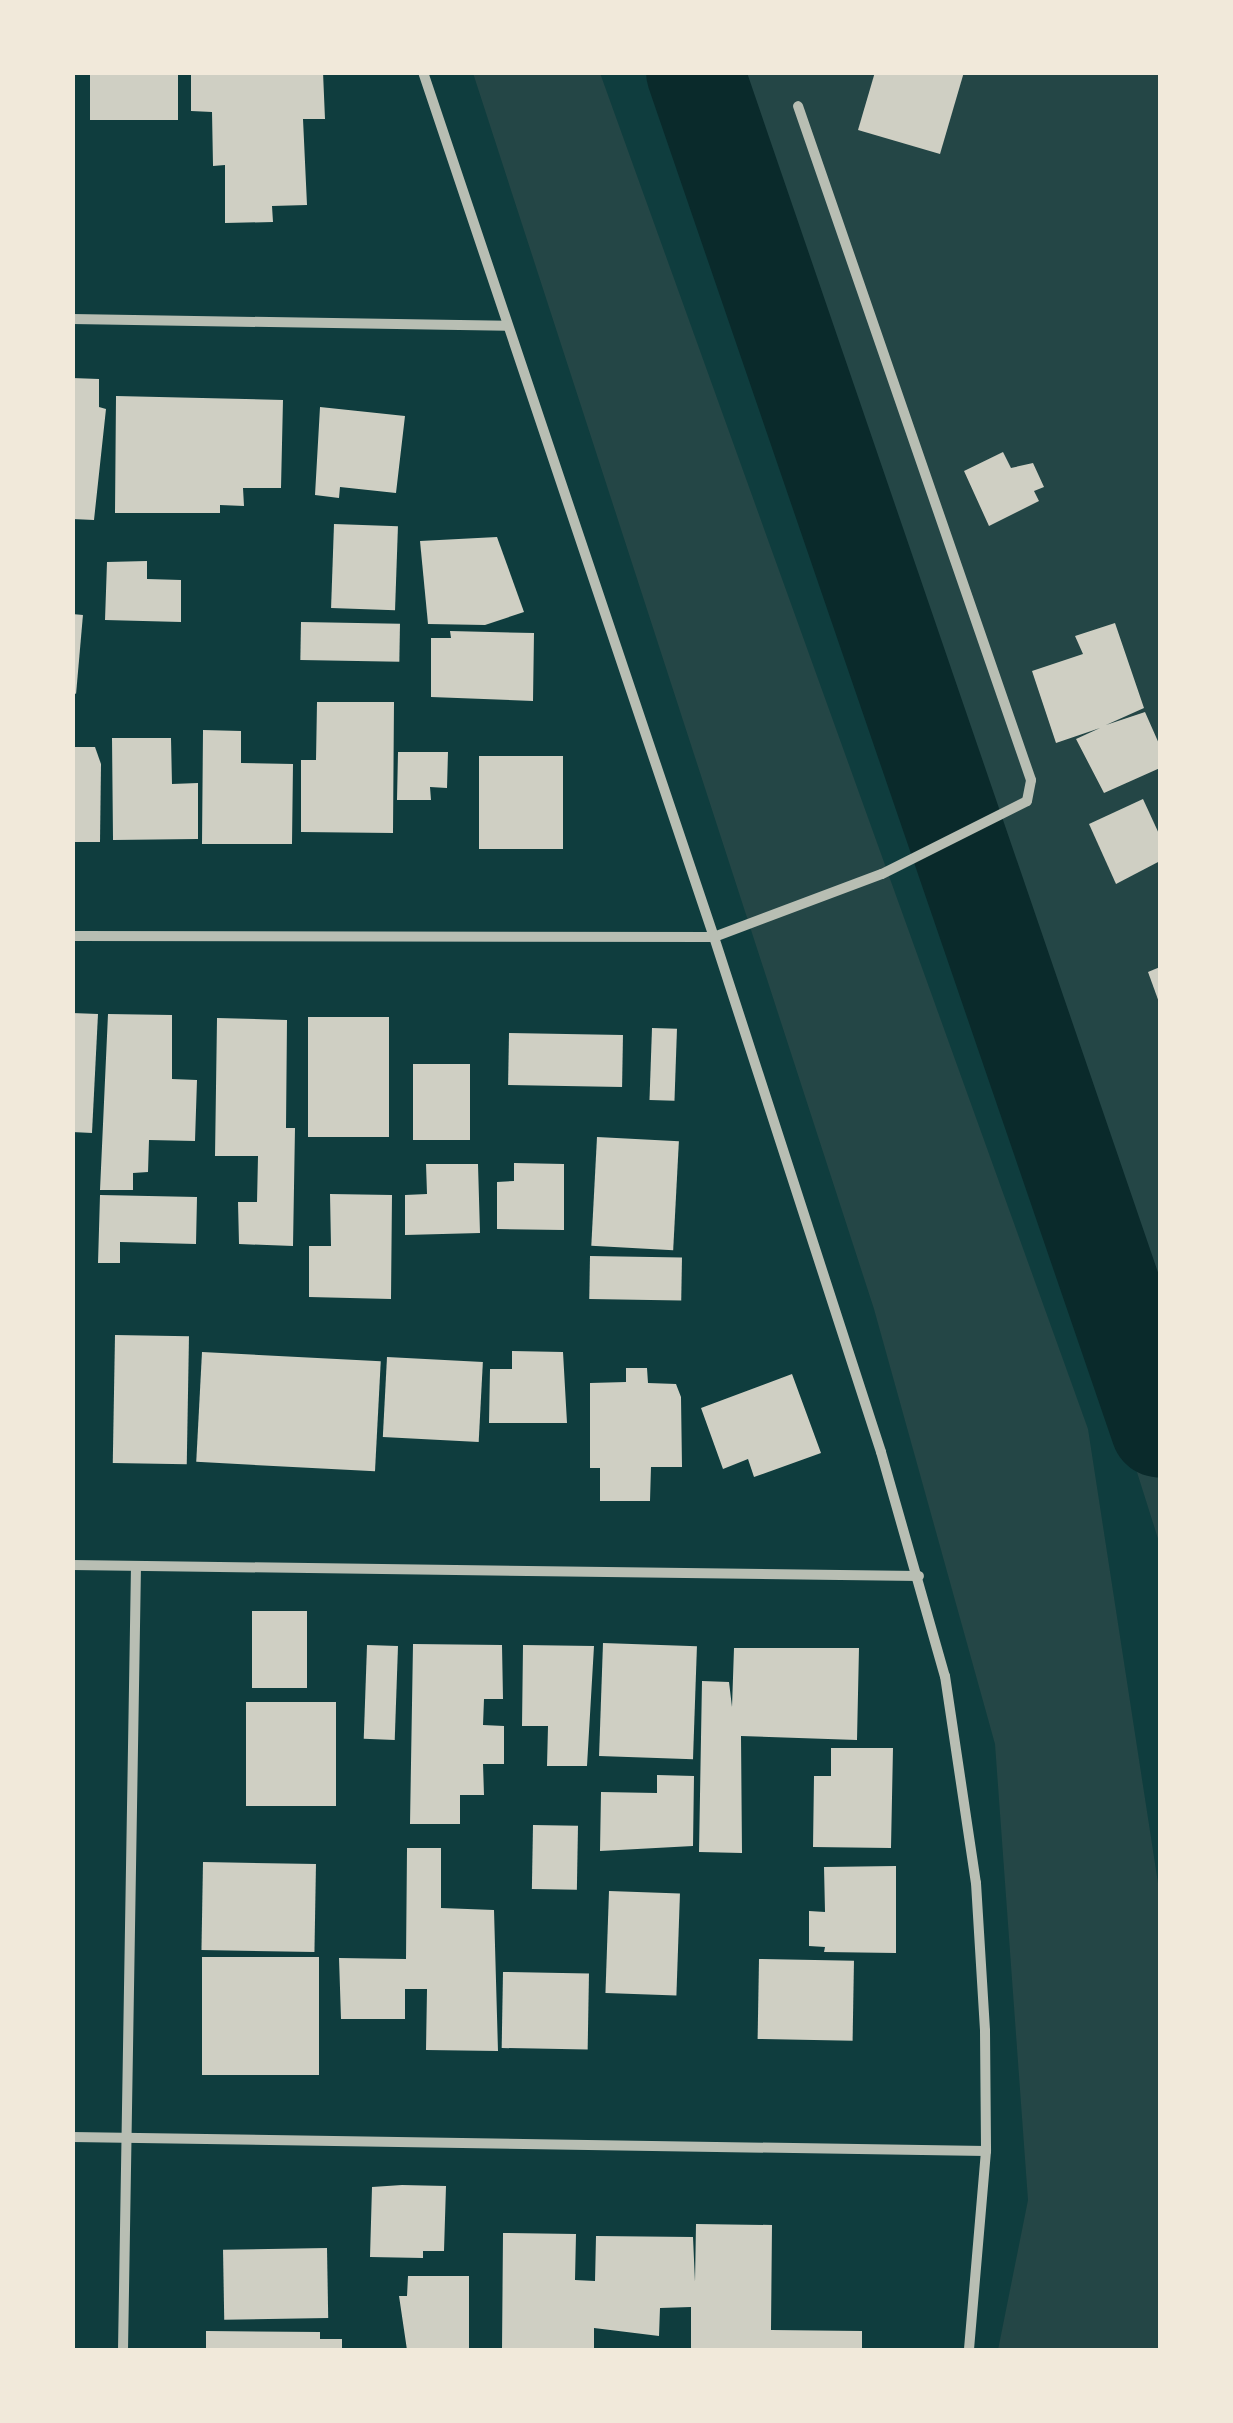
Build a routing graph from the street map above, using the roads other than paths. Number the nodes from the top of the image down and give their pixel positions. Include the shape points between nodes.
1 (423, 72) edge
2 (798, 106) dead end
3 (72, 320) edge
4 (507, 326) junction
5 (72, 936) edge
6 (714, 937) junction
7 (72, 1565) edge
8 (136, 1566) junction
9 (919, 1576) junction
10 (72, 2137) edge
11 (126, 2138) junction
12 (986, 2150) junction
13 (122, 2350) edge
14 (969, 2350) edge

1 - 4 street
2 - 6 street via 1031,780 1026,801 1001,819 882,874
3 - 4 street
4 - 6 street
5 - 6 street
6 - 9 street
7 - 8 street
8 - 9 street
8 - 11 street
9 - 12 street via 962,1764 976,1883
10 - 11 street
11 - 12 street
11 - 13 street
12 - 14 street

